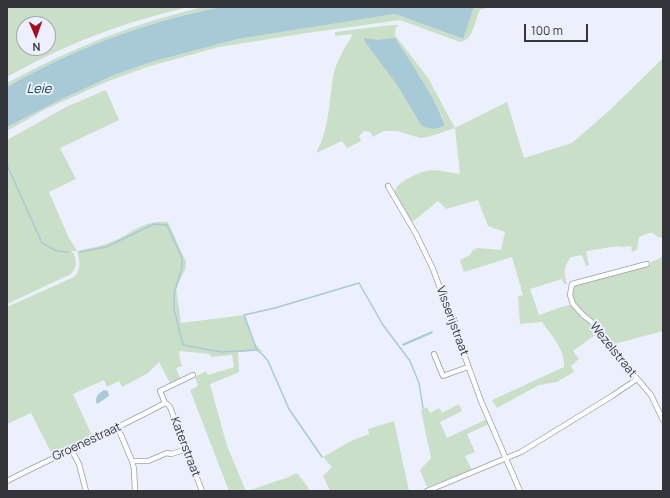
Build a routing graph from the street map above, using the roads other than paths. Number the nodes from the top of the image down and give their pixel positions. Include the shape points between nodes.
1 (388, 186) dead end
2 (647, 264) dead end
3 (434, 354) dead end
4 (468, 367) junction
5 (193, 374) dead end
6 (637, 379) junction
7 (166, 403) junction
8 (663, 420) edge
9 (118, 428) junction
10 (71, 449) junction
11 (181, 450) dead end
12 (507, 459) junction
13 (132, 461) junction
14 (7, 481) edge
15 (86, 491) edge
16 (135, 491) edge
17 (202, 491) edge
18 (427, 491) edge
19 (520, 491) edge

1 - 4 street, Visserijstraat via 416,234 433,270
2 - 6 street, Wezelstraat via 572,284 571,289 573,304 593,323
3 - 4 street via 443,376
4 - 12 street, Visserijstraat
5 - 7 street, Katerstraat via 160,391
6 - 8 street, Wezelstraat via 651,395
6 - 12 street
7 - 9 street, Groenestraat
7 - 17 street, Katerstraat via 170,407
9 - 10 street, Groenestraat
9 - 13 street
10 - 14 street, Groenestraat
10 - 15 street via 79,464
11 - 13 street via 148,461
12 - 18 street
12 - 19 street, Visserijstraat
13 - 16 street

